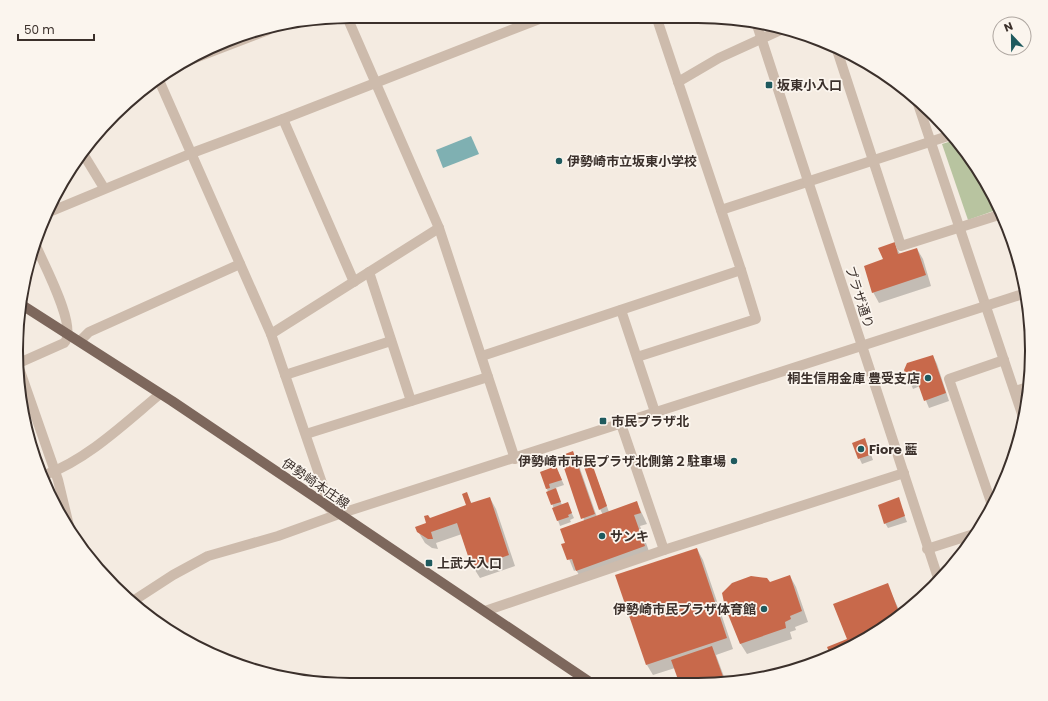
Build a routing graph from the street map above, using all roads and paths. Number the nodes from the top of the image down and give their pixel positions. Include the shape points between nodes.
1 (350, 23) edge
2 (528, 23) edge
3 (658, 23) edge
4 (758, 29) edge
5 (775, 32) edge
6 (762, 38) junction
7 (839, 56) edge
8 (376, 82) junction
9 (678, 82) junction
10 (161, 84) edge
11 (920, 110) edge
12 (283, 119) junction
13 (945, 137) edge
14 (930, 142) junction
15 (192, 153) junction
16 (86, 158) edge
17 (874, 160) junction
18 (808, 182) junction
19 (104, 188) junction
20 (55, 209) edge
21 (721, 210) junction
22 (996, 216) edge
23 (440, 228) junction
24 (960, 229) junction
25 (38, 251) edge
26 (240, 264) junction
27 (741, 270) junction
28 (369, 272) junction
29 (354, 282) junction
30 (1020, 295) edge
31 (986, 306) junction
32 (26, 308) edge
33 (621, 310) junction
34 (69, 334) junction
35 (271, 334) junction
36 (80, 341) junction
37 (392, 341) junction
38 (862, 346) junction
39 (482, 356) junction
40 (637, 357) junction
41 (1004, 360) junction
42 (24, 361) edge
43 (285, 375) junction
44 (488, 377) junction
45 (1022, 389) edge
46 (26, 391) edge
47 (1015, 391) junction
48 (160, 394) junction
49 (411, 401) junction
50 (1020, 407) edge
51 (655, 412) junction
52 (621, 424) junction
53 (306, 434) junction
54 (515, 459) junction
55 (50, 473) edge
56 (904, 473) junction
57 (990, 498) edge
58 (59, 499) edge
59 (329, 508) junction
60 (339, 514) junction
61 (967, 536) edge
62 (928, 549) junction
63 (664, 550) junction
64 (937, 574) edge
65 (137, 598) edge
66 (485, 611) junction
67 (584, 678) edge

1 - 8 street
2 - 8 street
3 - 9 street
4 - 6 street, プラザ通り
5 - 6 street
6 - 9 street via 719,58
6 - 18 street, プラザ通り
7 - 17 street
8 - 12 street
8 - 23 street
9 - 21 street
10 - 15 street
11 - 14 street
12 - 15 street
12 - 29 street
13 - 14 street
14 - 17 street
14 - 24 street
15 - 19 street
15 - 26 street
16 - 19 street
17 - 18 street
17 - 24 street via 902,246
18 - 21 street
18 - 38 street, プラザ通り
19 - 20 street
21 - 27 street
22 - 24 street
23 - 28 street
23 - 39 street
24 - 31 street
25 - 34 street via 67,320
26 - 35 street
26 - 36 street via 89,332
27 - 33 street
27 - 40 street via 756,319
28 - 29 street
28 - 37 street
29 - 35 street
30 - 31 street
31 - 38 street
31 - 41 street
32 - 34 main road, 伊勢崎本庄線
33 - 39 street
33 - 40 street
34 - 36 main road, 伊勢崎本庄線
34 - 42 street via 64,343
35 - 43 street
36 - 48 main road, 伊勢崎本庄線
37 - 43 street
37 - 49 street
38 - 51 street
38 - 56 street, プラザ通り
39 - 44 street
40 - 51 street
41 - 47 street
41 - 57 street via 949,379
43 - 53 street
44 - 49 street
44 - 54 street
45 - 47 street
46 - 55 street
47 - 50 street
48 - 55 street via 116,431 81,456
48 - 59 main road, 伊勢崎本庄線
49 - 53 street
51 - 52 street
52 - 54 street
52 - 63 street
53 - 59 street
54 - 60 street
55 - 58 street
56 - 62 street, プラザ通り
56 - 63 street
59 - 60 main road, 伊勢崎本庄線
60 - 65 street via 278,536 208,556
60 - 66 main road, 伊勢崎本庄線
61 - 62 street
62 - 64 street, プラザ通り
63 - 66 street
66 - 67 main road, 伊勢崎本庄線

